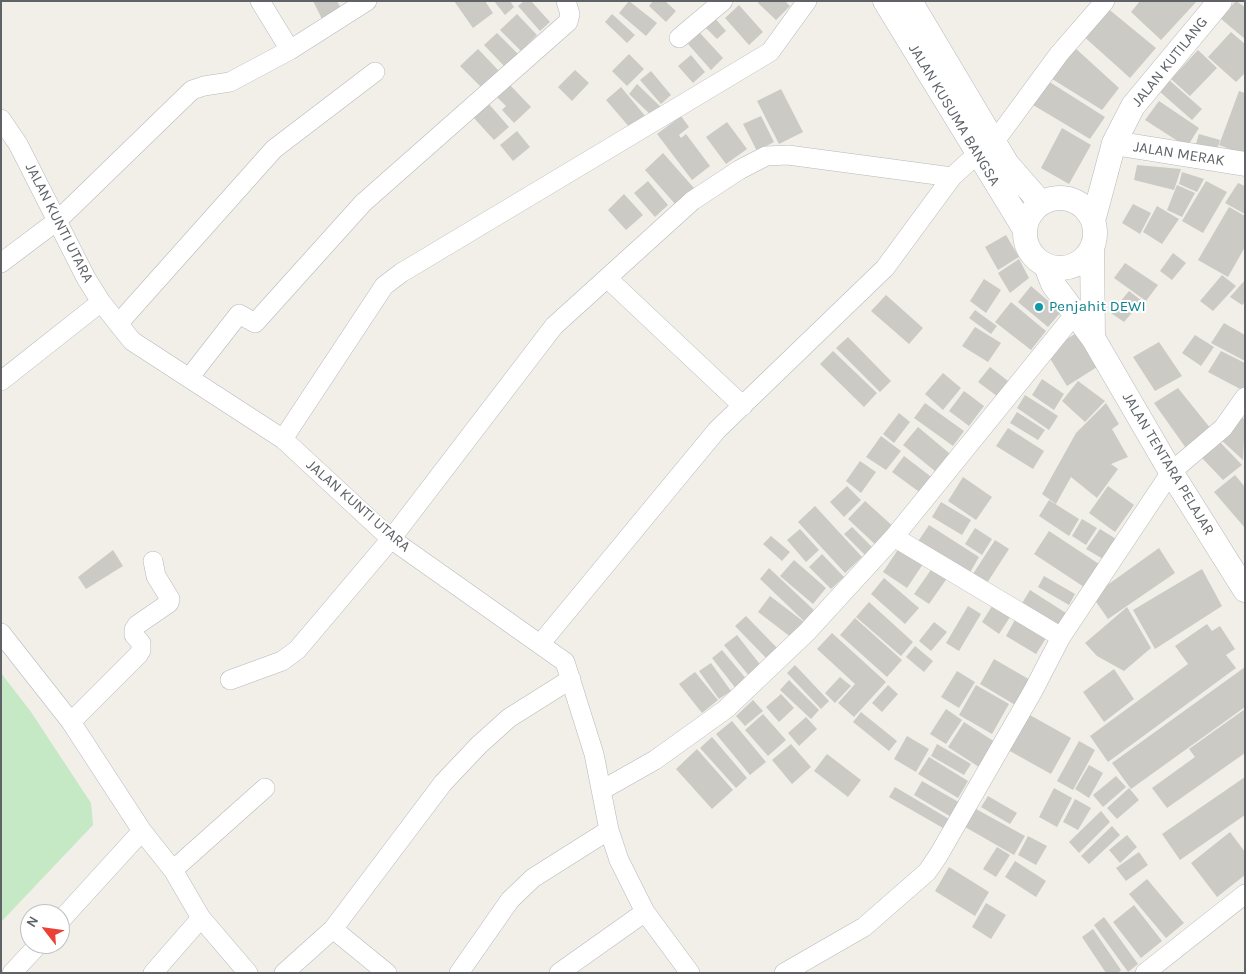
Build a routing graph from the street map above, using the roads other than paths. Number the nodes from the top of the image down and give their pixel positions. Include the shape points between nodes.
1 (260, 1) edge
2 (367, 1) edge
3 (566, 1) edge
4 (723, 1) edge
5 (807, 1) edge
6 (885, 1) edge
7 (910, 1) edge
8 (1105, 1) edge
9 (1220, 1) edge
10 (679, 38) dead end
11 (290, 50) junction
12 (927, 51) junction
13 (375, 72) dead end
14 (1, 119) edge
15 (986, 148) junction
16 (1112, 150) junction
17 (1245, 164) edge
18 (952, 177) junction
19 (1074, 200) junction
20 (1041, 203) junction
21 (58, 220) junction
22 (1093, 222) junction
23 (1024, 228) junction
24 (1092, 247) junction
25 (1, 263) edge
26 (1046, 266) junction
27 (607, 278) junction
28 (101, 302) junction
29 (1074, 315) junction
30 (118, 324) junction
31 (1093, 338) junction
32 (189, 378) junction
33 (1, 381) edge
34 (1245, 397) edge
35 (744, 406) junction
36 (283, 439) junction
37 (1172, 472) junction
38 (894, 537) junction
39 (391, 539) junction
40 (153, 562) dead end
41 (1245, 590) edge
42 (1, 633) edge
43 (1061, 637) junction
44 (541, 643) junction
45 (571, 679) junction
46 (230, 680) dead end
47 (72, 722) junction
48 (265, 788) dead end
49 (602, 790) junction
50 (609, 830) junction
51 (142, 831) junction
52 (173, 870) junction
53 (1245, 894) edge
54 (70, 910) edge
55 (645, 912) junction
56 (201, 918) junction
57 (333, 930) junction
58 (30, 954) edge
59 (12, 973) edge
60 (153, 973) edge
61 (248, 973) edge
62 (284, 973) edge
63 (387, 973) edge
64 (459, 973) edge
65 (560, 973) edge
66 (690, 973) edge
67 (784, 973) edge
68 (1145, 973) edge

1 - 11 street
2 - 11 street
3 - 32 street via 570,14 568,22 363,203 255,323 239,314
4 - 10 street
5 - 36 street via 770,52 384,286
6 - 12 street, JALAN KUSUMA BANGSA
7 - 12 street, JALAN KUSUMA BANGSA
8 - 15 street
9 - 16 street, JALAN KUTILANG via 1133,106
11 - 21 street via 230,82 192,90
12 - 15 street, JALAN KUSUMA BANGSA
13 - 30 street via 274,149
14 - 21 street, JALAN KUNTI UTARA via 18,144
15 - 18 street
15 - 20 street, JALAN KUSUMA BANGSA via 1007,164
15 - 23 street, JALAN KUSUMA BANGSA
16 - 17 street, JALAN MERAK
16 - 19 street, JALAN KUTILANG
16 - 22 street
18 - 27 street via 788,155 766,156 738,170 692,201
18 - 35 street via 885,268
19 - 20 street via 1051,198
19 - 22 street via 1083,206
20 - 23 street via 1033,210
21 - 25 street
21 - 28 street, JALAN KUNTI UTARA
22 - 24 street via 1095,236
23 - 26 street via 1024,240 1029,251
24 - 26 street via 1086,256 1068,268
24 - 31 street, JALAN TENTARA PELAJAR
26 - 29 street, JALAN TENTARA PELAJAR via 1053,284
27 - 35 street
27 - 39 street via 554,326
28 - 30 street, JALAN KUNTI UTARA
28 - 33 street
29 - 31 street, JALAN TENTARA PELAJAR
29 - 38 street
30 - 32 street, JALAN KUNTI UTARA via 142,349
31 - 37 street, JALAN TENTARA PELAJAR
32 - 36 street, JALAN KUNTI UTARA
34 - 37 street via 1223,428
35 - 44 street via 716,430
36 - 39 street, JALAN KUNTI UTARA
37 - 41 street, JALAN TENTARA PELAJAR
37 - 43 street
38 - 43 street
38 - 49 street via 807,632 726,709 655,760
39 - 44 street, JALAN KUNTI UTARA
39 - 46 street via 297,650 282,661
40 - 47 street via 156,576 170,599 169,604 137,625 134,635 141,642 138,655
42 - 47 street
43 - 67 street via 927,872 864,927
44 - 45 street, JALAN KUNTI UTARA via 565,662
45 - 49 street, JALAN KUNTI UTARA
45 - 57 street via 509,718 479,745 444,783
47 - 51 street
48 - 52 street
49 - 50 street, JALAN KUNTI UTARA
50 - 55 street, JALAN KUNTI UTARA via 619,860
50 - 64 street via 533,878 510,900
51 - 52 street
51 - 54 street
52 - 56 street
53 - 68 street
55 - 65 street
55 - 66 street, JALAN KUNTI UTARA
56 - 60 street
56 - 61 street
57 - 62 street
57 - 63 street
58 - 59 street

